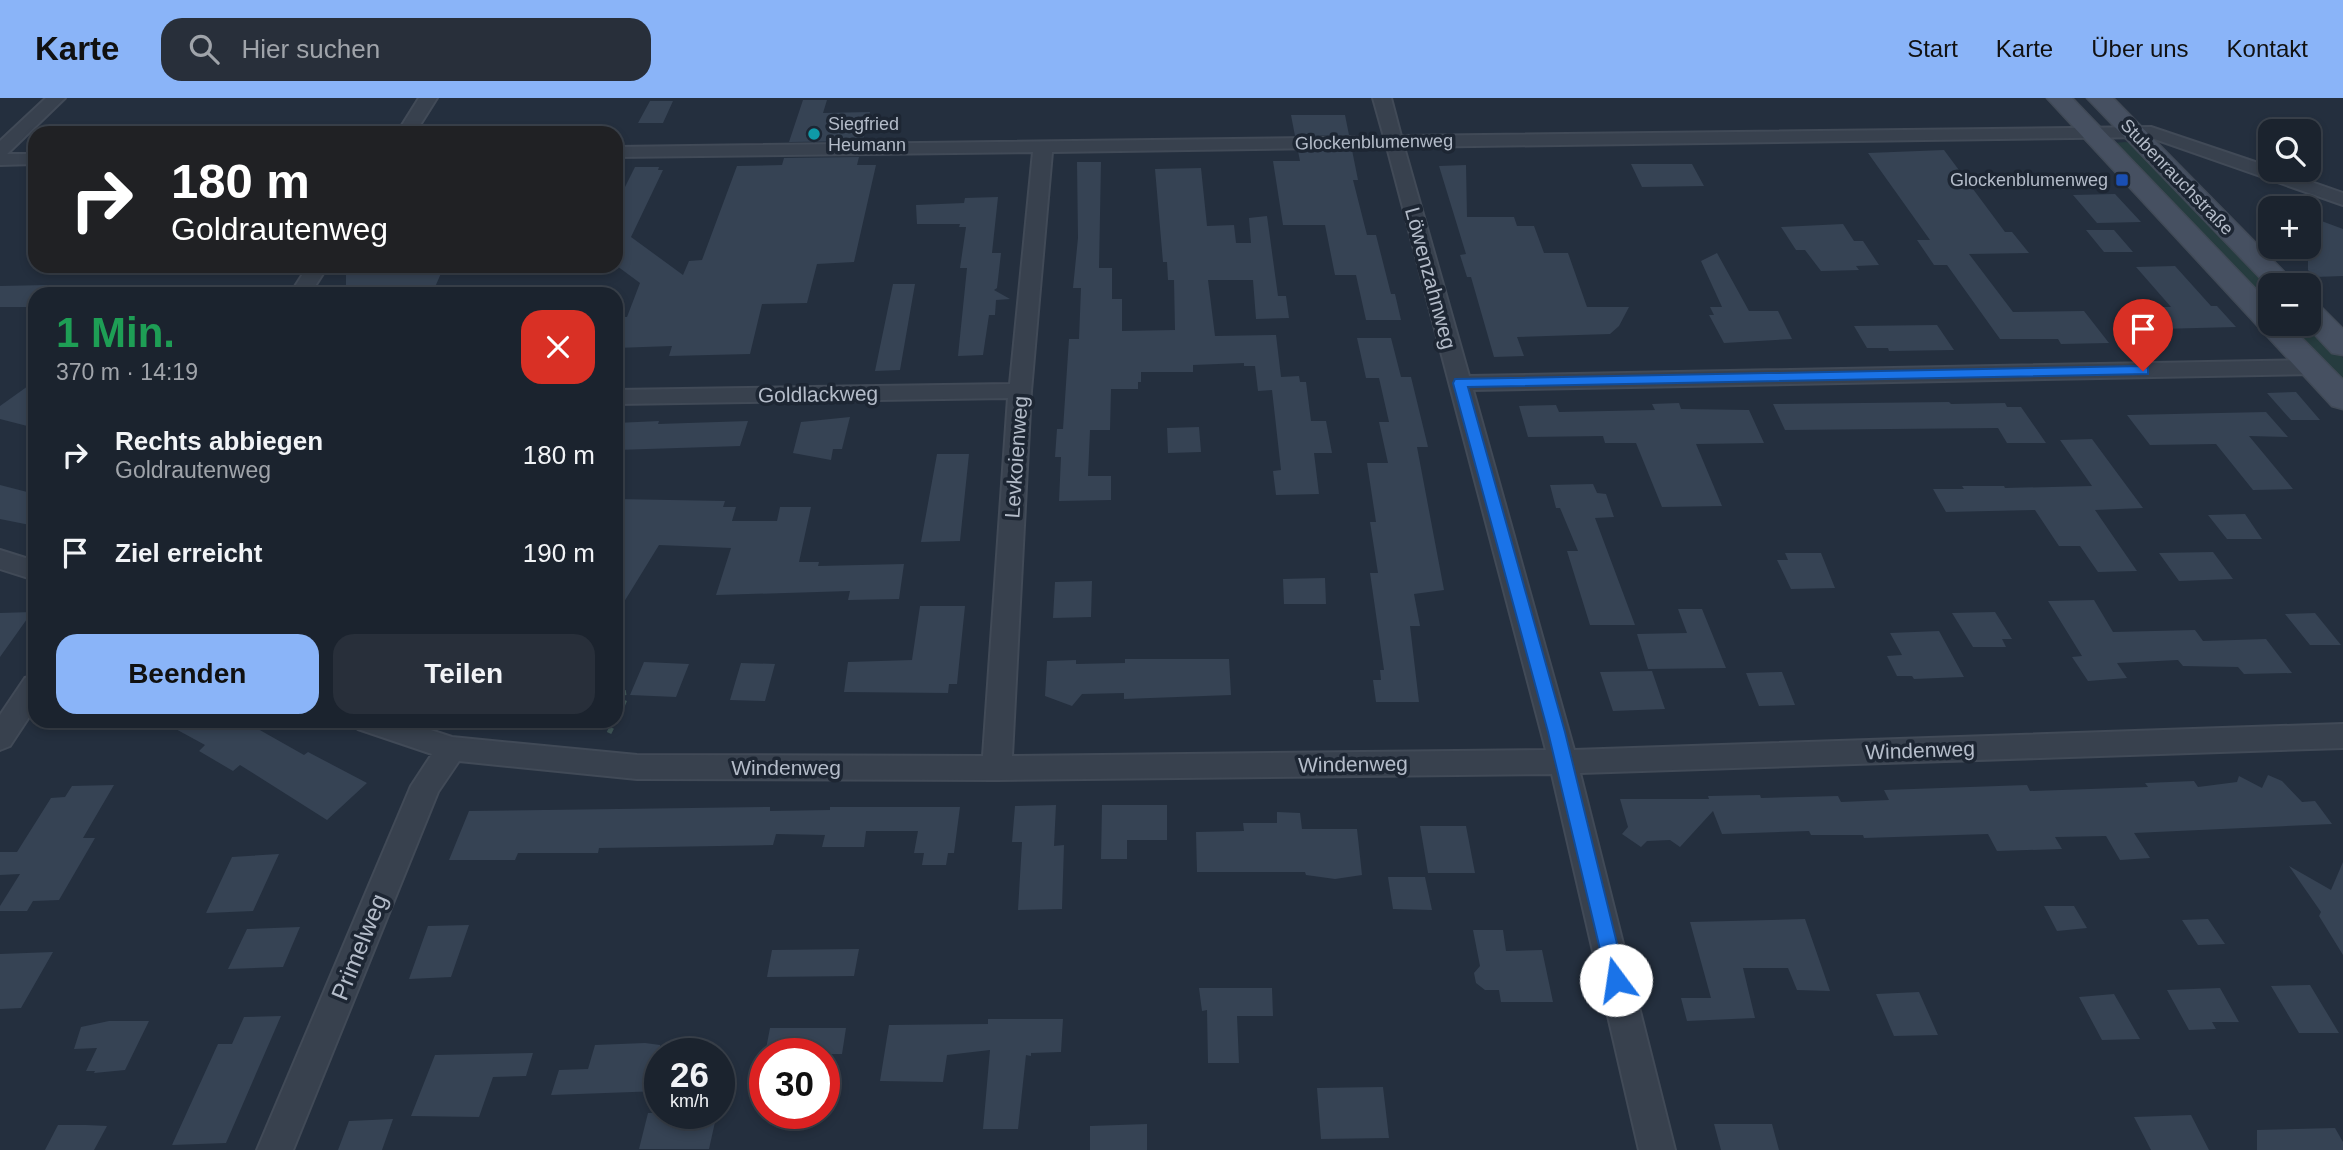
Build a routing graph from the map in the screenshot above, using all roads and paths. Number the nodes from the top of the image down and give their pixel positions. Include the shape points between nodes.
1 (56, 98) edge
2 (428, 98) edge
3 (1382, 98) edge
4 (2059, 98) edge
5 (2099, 98) edge
6 (410, 126) edge
7 (2120, 135) junction
8 (1394, 142) junction
9 (1042, 147) junction
10 (0, 151) edge
11 (623, 152) edge
12 (28, 159) edge
13 (0, 160) edge
14 (2343, 199) edge
15 (2270, 273) edge
16 (2258, 306) edge
17 (2321, 323) edge
18 (2284, 336) edge
19 (2343, 346) edge
20 (2314, 367) junction
21 (1460, 383) junction
22 (1020, 391) junction
23 (623, 397) edge
24 (2343, 398) edge
25 (0, 559) edge
26 (28, 568) edge
27 (623, 674) edge
28 (628, 675) dead end
29 (28, 696) edge
30 (389, 728) edge
31 (611, 728) edge
32 (609, 733) dead end
33 (2343, 736) edge
34 (0, 738) edge
35 (452, 749) junction
36 (1564, 762) junction
37 (997, 768) junction
38 (275, 1150) edge
39 (1657, 1150) edge

1 - 10 street
2 - 6 street
3 - 8 street, Löwenzahnweg
4 - 7 main road, Stubenrauchstraße
5 - 7 main road, Stubenrauchstraße
7 - 8 street, Glockenblumenweg
7 - 14 street, Glockenblumenweg via 2192,149
7 - 15 main road, Stubenrauchstraße
7 - 16 main road, Stubenrauchstraße
8 - 9 street, Glockenblumenweg
8 - 21 street, Löwenzahnweg
9 - 11 street, Glockenblumenweg
9 - 22 street, Levkoienweg
12 - 13 street
17 - 19 main road
18 - 20 main road, Stubenrauchstraße
20 - 21 street
20 - 24 main road, Stubenrauchstraße
21 - 36 street, Löwenzahnweg
22 - 23 street, Goldlackweg
22 - 37 street, Levkoienweg
25 - 26 street
27 - 28 path
29 - 34 street
30 - 35 street, Windenweg
31 - 32 path
33 - 36 street, Windenweg
35 - 37 street, Windenweg via 637,767
35 - 38 street, Primelweg via 426,786
36 - 37 street, Windenweg
36 - 39 street, Löwenzahnweg

